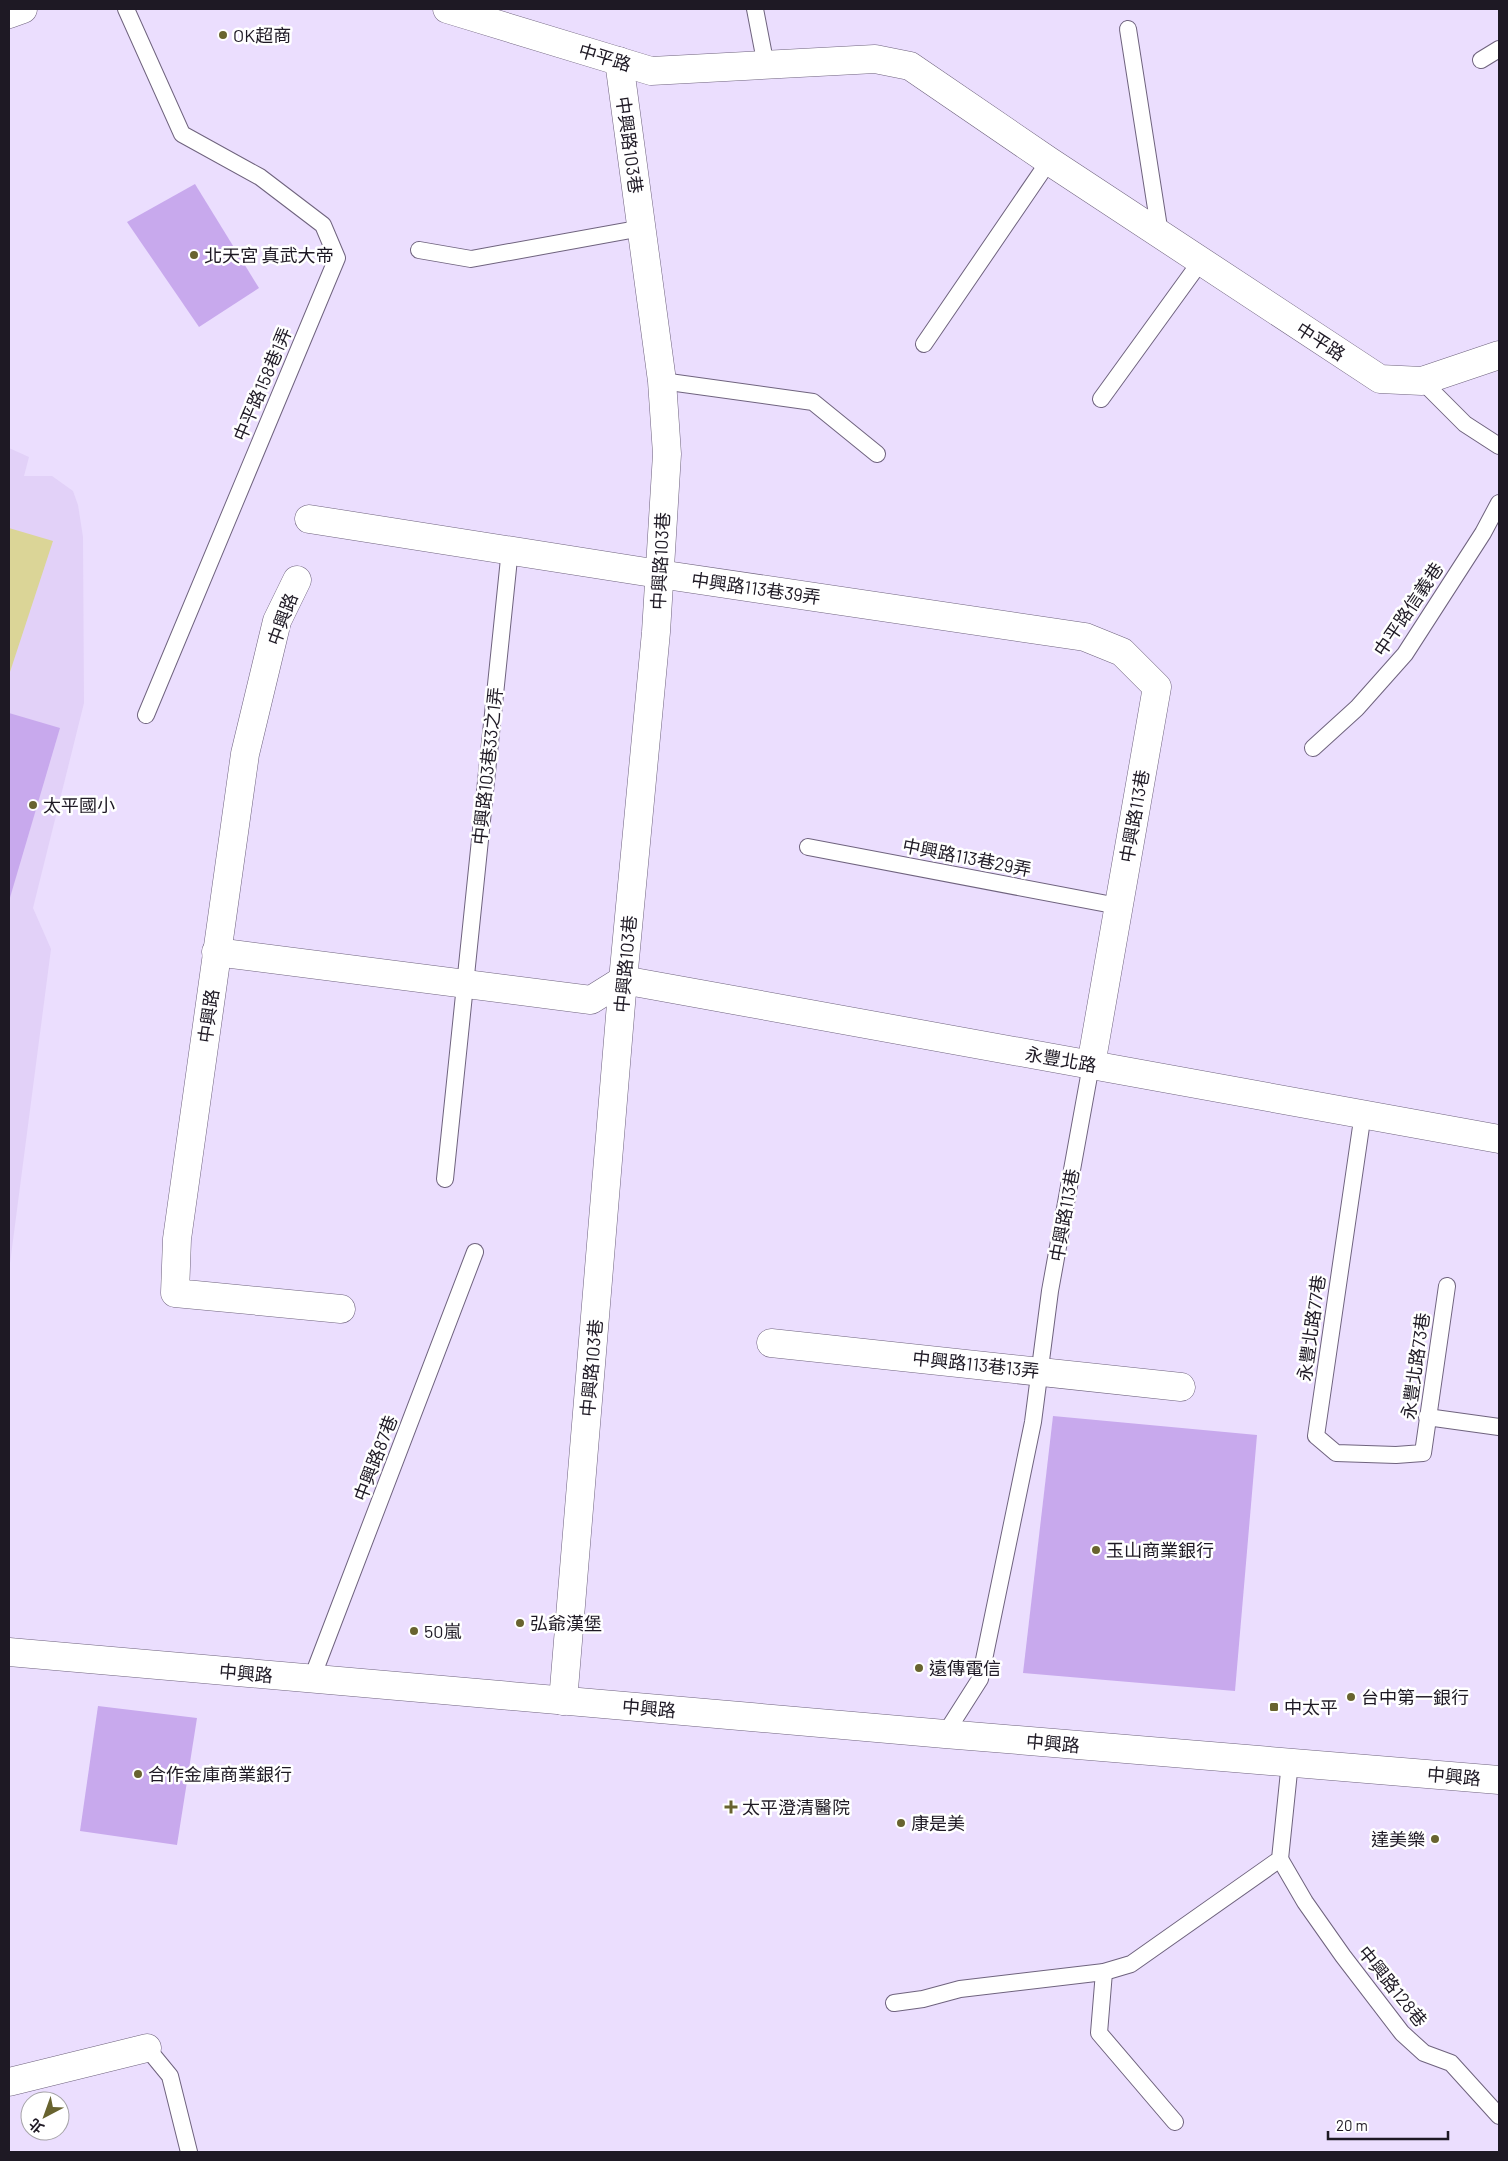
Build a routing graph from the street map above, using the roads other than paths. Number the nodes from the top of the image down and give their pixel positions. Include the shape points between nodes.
1 (23, 9) edge
2 (126, 9) edge
3 (448, 9) edge
4 (755, 9) edge
5 (9, 14) edge
6 (1128, 29) dead end
7 (1499, 49) edge
8 (1481, 60) dead end
9 (619, 61) junction
10 (766, 66) junction
11 (1049, 161) junction
12 (642, 228) junction
13 (1160, 234) junction
14 (420, 250) dead end
15 (1201, 261) junction
16 (924, 344) dead end
17 (1499, 355) edge
18 (1422, 380) junction
19 (662, 381) junction
20 (1101, 399) dead end
21 (1499, 446) edge
22 (877, 454) dead end
23 (1499, 503) edge
24 (309, 519) dead end
25 (510, 549) junction
26 (659, 574) junction
27 (297, 580) dead end
28 (1157, 687) joint
29 (146, 715) dead end
30 (1313, 748) dead end
31 (808, 847) dead end
32 (1118, 906) junction
33 (216, 952) junction
34 (623, 980) junction
35 (465, 983) junction
36 (1091, 1064) junction
37 (1363, 1113) junction
38 (1499, 1139) edge
39 (445, 1179) dead end
40 (475, 1252) dead end
41 (1447, 1286) dead end
42 (341, 1309) dead end
43 (771, 1342) dead end
44 (1039, 1371) junction
45 (1181, 1387) dead end
46 (1427, 1417) junction
47 (1499, 1427) edge
48 (1423, 1453) joint
49 (9, 1652) edge
50 (312, 1678) junction
51 (564, 1701) junction
52 (945, 1734) junction
53 (1290, 1762) junction
54 (1499, 1780) edge
55 (1280, 1859) junction
56 (1104, 1972) junction
57 (894, 2003) dead end
58 (147, 2048) joint
59 (9, 2082) edge
60 (1499, 2116) edge
61 (1175, 2122) dead end
62 (189, 2152) edge

1 - 5 street
2 - 29 lane, 中平路158巷1弄 via 182,134 260,177 323,225 337,258
3 - 9 street, 中平路
4 - 10 lane
6 - 13 lane
7 - 8 lane
9 - 10 street, 中平路 via 651,71
9 - 12 street, 中興路103巷
10 - 11 street, 中平路 via 875,59 910,66
11 - 13 street, 中平路
11 - 16 lane
12 - 14 lane via 471,259
12 - 19 street, 中興路103巷
13 - 15 street, 中平路
15 - 18 street, 中平路 via 1380,379
15 - 20 lane
17 - 18 street, 中平路
18 - 21 lane via 1465,424
19 - 22 lane via 813,402
19 - 26 street, 中興路103巷 via 667,454
23 - 30 lane, 中平路信義巷 via 1484,534 1405,654 1357,708
24 - 25 street, 中興路113巷39弄
25 - 26 street, 中興路113巷39弄
25 - 35 lane, 中興路103巷33之1弄
26 - 28 street, 中興路113巷39弄 via 1085,636 1122,652
26 - 34 street, 中興路103巷
27 - 33 street, 中興路 via 277,622 244,754
28 - 32 street, 中興路113巷
31 - 32 lane, 中興路113巷29弄
32 - 36 street, 中興路113巷
33 - 35 street
33 - 42 street, 中興路 via 178,1239 175,1293
34 - 35 street via 591,1000
34 - 36 street, 永豐北路
34 - 51 street, 中興路103巷
35 - 39 lane, 中興路103巷33之1弄
36 - 37 street, 永豐北路
36 - 44 lane, 中興路113巷 via 1050,1291
37 - 38 street, 永豐北路
37 - 48 lane, 永豐北路77巷 via 1316,1436 1336,1453
40 - 50 lane, 中興路87巷
41 - 46 lane, 永豐北路73巷
43 - 44 street, 中興路113巷13弄
44 - 45 street, 中興路113巷13弄
44 - 52 lane, 中興路113巷 via 1034,1422 980,1679
46 - 47 lane
46 - 48 lane, 永豐北路73巷
49 - 50 street, 中興路
50 - 51 street, 中興路
51 - 52 street, 中興路
52 - 53 street, 中興路
53 - 54 street, 中興路
53 - 55 lane
55 - 56 lane via 1131,1964
55 - 60 lane, 中興路128巷 via 1326,1932 1402,2033 1424,2053 1451,2063
56 - 57 lane via 960,1989
56 - 61 lane via 1099,2033
58 - 59 street
58 - 62 lane via 170,2076

